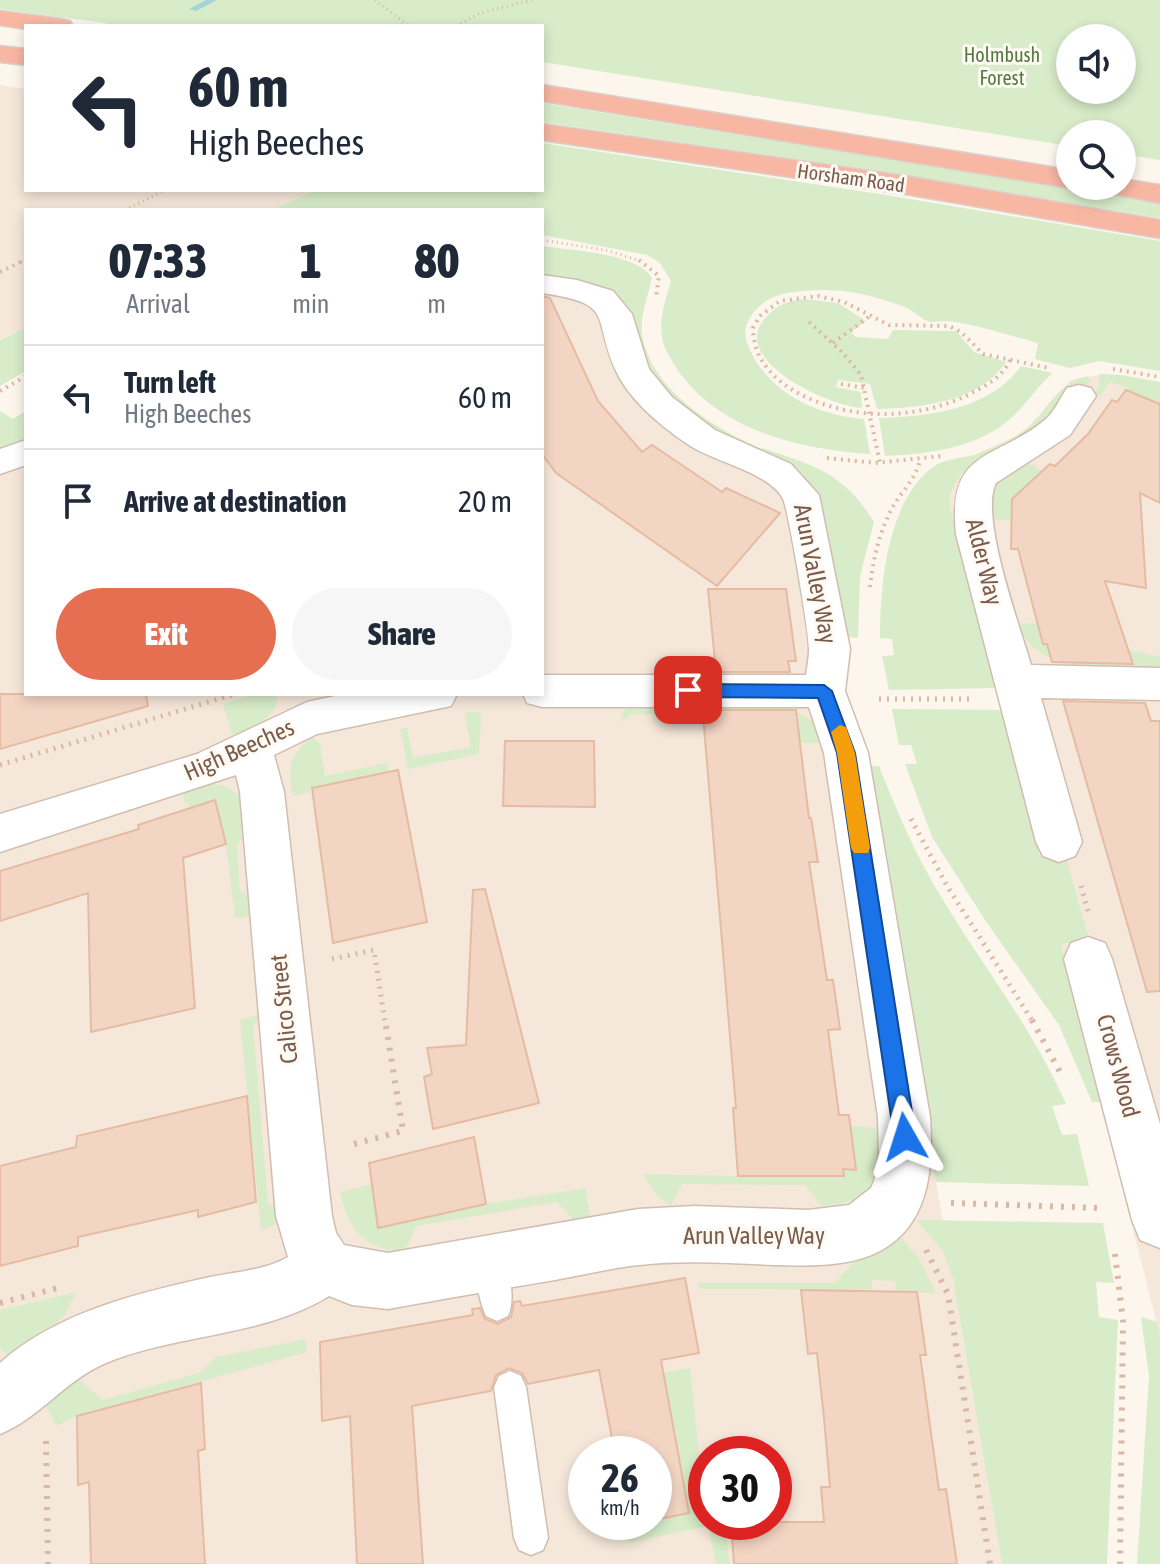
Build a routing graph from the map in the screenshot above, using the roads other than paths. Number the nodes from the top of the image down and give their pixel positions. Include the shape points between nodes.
1 (0, 18) edge
2 (46, 24) edge
3 (0, 54) edge
4 (24, 57) edge
5 (544, 93) edge
6 (544, 132) edge
7 (1056, 177) edge
8 (1136, 190) edge
9 (1160, 194) edge
10 (1160, 229) edge
11 (544, 284) edge
12 (1066, 382) road end
13 (24, 453) edge
14 (0, 462) edge
15 (1160, 684) edge
16 (1018, 690) junction
17 (544, 691) edge
18 (825, 695) junction
19 (422, 696) edge
20 (304, 707) edge
21 (251, 749) junction
22 (0, 833) edge
23 (1059, 842) road end
24 (1088, 959) road end
25 (1160, 1220) edge
26 (324, 1265) junction
27 (510, 1387) dead end
28 (8, 1395) edge
29 (531, 1538) dead end

1 - 2 highway
3 - 4 highway
5 - 7 highway, Horsham Road
6 - 10 highway, Horsham Road
8 - 9 highway
11 - 18 street, Arun Valley Way via 602,298 616,314 633,371 660,405 703,438 778,473 796,488 804,502 830,649
12 - 16 street, Alder Way via 1059,426 986,472 972,494 975,534
13 - 14 street
15 - 16 street
16 - 23 street, Alder Way
17 - 18 street
18 - 26 street, Arun Valley Way via 846,753 904,1117 906,1157 895,1197 870,1226 833,1236 638,1237 494,1284 352,1277
19 - 20 street, High Beeches
20 - 21 street, High Beeches
21 - 22 street, High Beeches via 209,768
21 - 26 street, Calico Street via 262,792 306,1231
24 - 25 street, Crows Wood
26 - 28 street via 287,1289 88,1339 50,1359
27 - 29 lane

